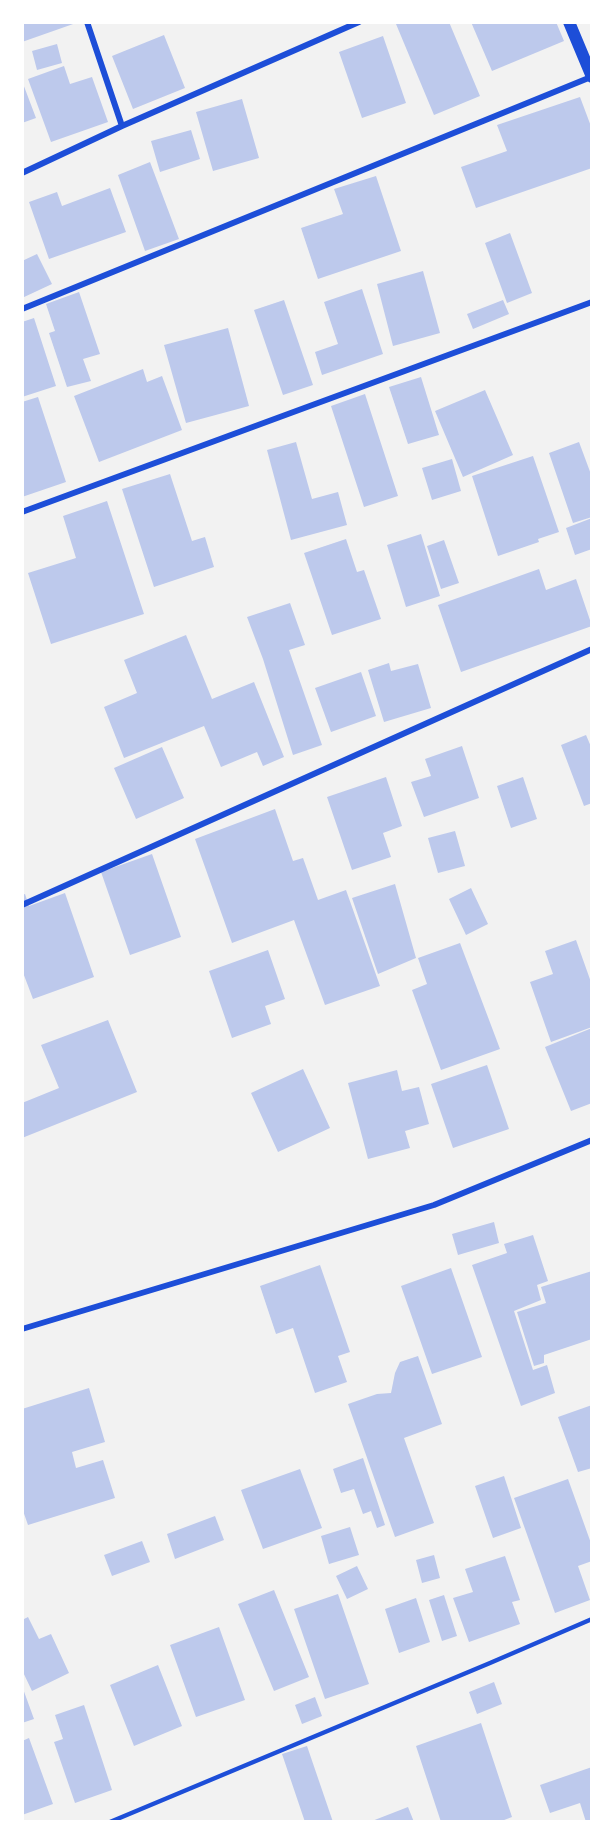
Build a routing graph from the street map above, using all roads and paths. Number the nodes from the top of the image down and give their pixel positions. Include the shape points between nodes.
1 (87, 22) edge
2 (359, 22) edge
3 (569, 22) edge
4 (591, 77) edge
5 (122, 126) junction
6 (22, 173) edge
7 (591, 302) edge
8 (22, 309) edge
9 (22, 512) edge
10 (591, 649) edge
11 (22, 905) edge
12 (591, 1140) edge
13 (22, 1329) edge
14 (591, 1618) edge
15 (110, 1821) edge

1 - 5 street
2 - 5 street
3 - 4 main road
4 - 8 street
5 - 6 street
7 - 9 street
10 - 11 street
12 - 13 street via 434,1205
14 - 15 lane

